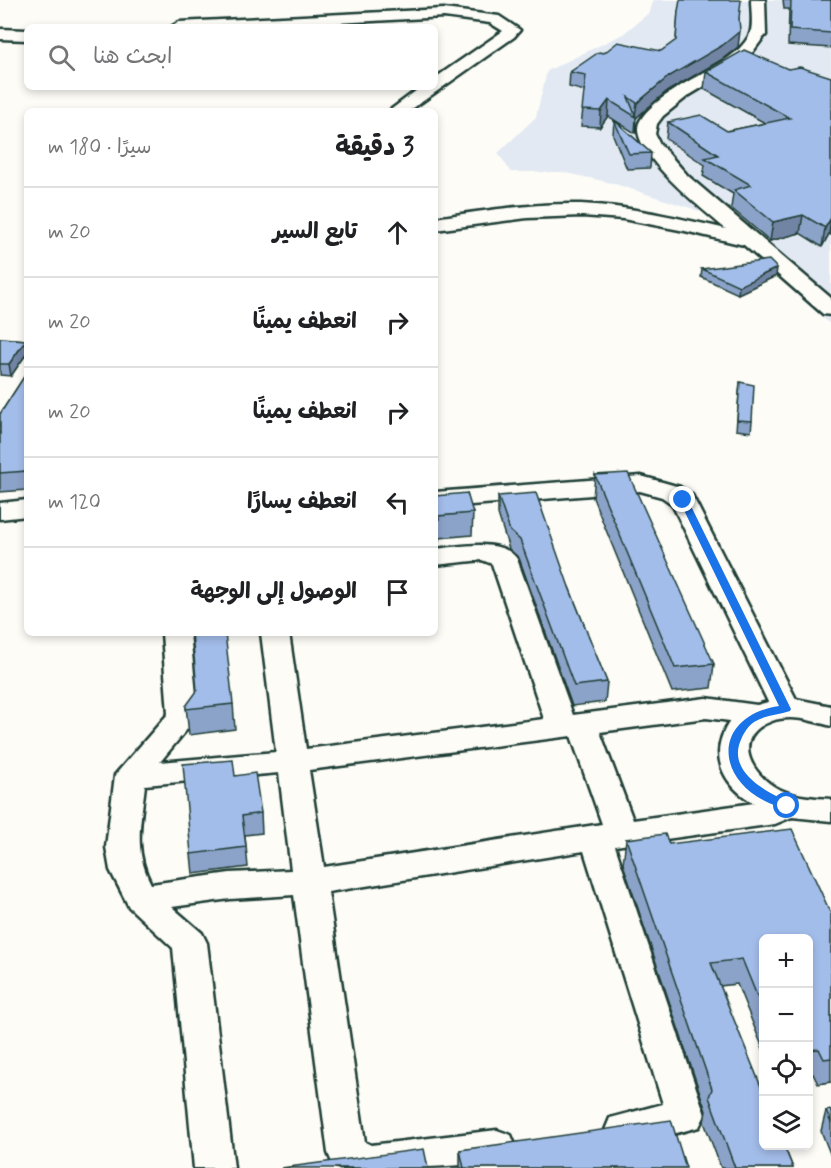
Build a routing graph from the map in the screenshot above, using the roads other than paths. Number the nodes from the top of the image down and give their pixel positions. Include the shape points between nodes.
1 (395, 0) edge
2 (758, 0) edge
3 (402, 15) junction
4 (235, 24) edge
5 (0, 34) edge
6 (24, 35) edge
7 (740, 58) junction
8 (761, 65) edge
9 (438, 83) edge
10 (428, 90) edge
11 (402, 108) edge
12 (438, 224) edge
13 (750, 240) junction
14 (831, 309) edge
15 (438, 500) edge
16 (24, 508) edge
17 (0, 511) edge
18 (438, 557) edge
19 (176, 636) edge
20 (275, 636) edge
21 (773, 712) junction
22 (831, 716) edge
23 (572, 726) junction
24 (293, 761) junction
25 (131, 775) junction
26 (787, 806) junction
27 (831, 810) edge
28 (609, 835) junction
29 (309, 881) junction
30 (141, 898) junction
31 (597, 1136) edge
32 (526, 1144) edge
33 (214, 1168) edge

1 - 3 lane
2 - 7 lane via 758,35
3 - 4 lane
3 - 9 lane via 465,14 494,19 512,30
5 - 6 lane
7 - 8 lane
7 - 13 lane via 665,105 648,123 646,134 681,180
10 - 11 lane
12 - 13 lane via 499,214 582,210 661,220
13 - 14 lane
15 - 21 lane via 641,483 671,492 683,500
16 - 17 lane
18 - 23 lane via 484,552 504,559
19 - 25 lane via 183,716
20 - 24 lane
21 - 22 lane via 816,711
21 - 23 lane via 706,708
21 - 26 lane via 749,720 737,733 732,750 736,767 748,783
23 - 24 lane
23 - 28 lane
24 - 25 lane
24 - 29 lane
25 - 30 lane via 122,847
26 - 27 lane
26 - 28 lane via 775,812
28 - 29 lane
28 - 31 lane via 686,1115
29 - 30 lane
29 - 32 lane via 347,1153 371,1162
30 - 33 lane via 190,943

